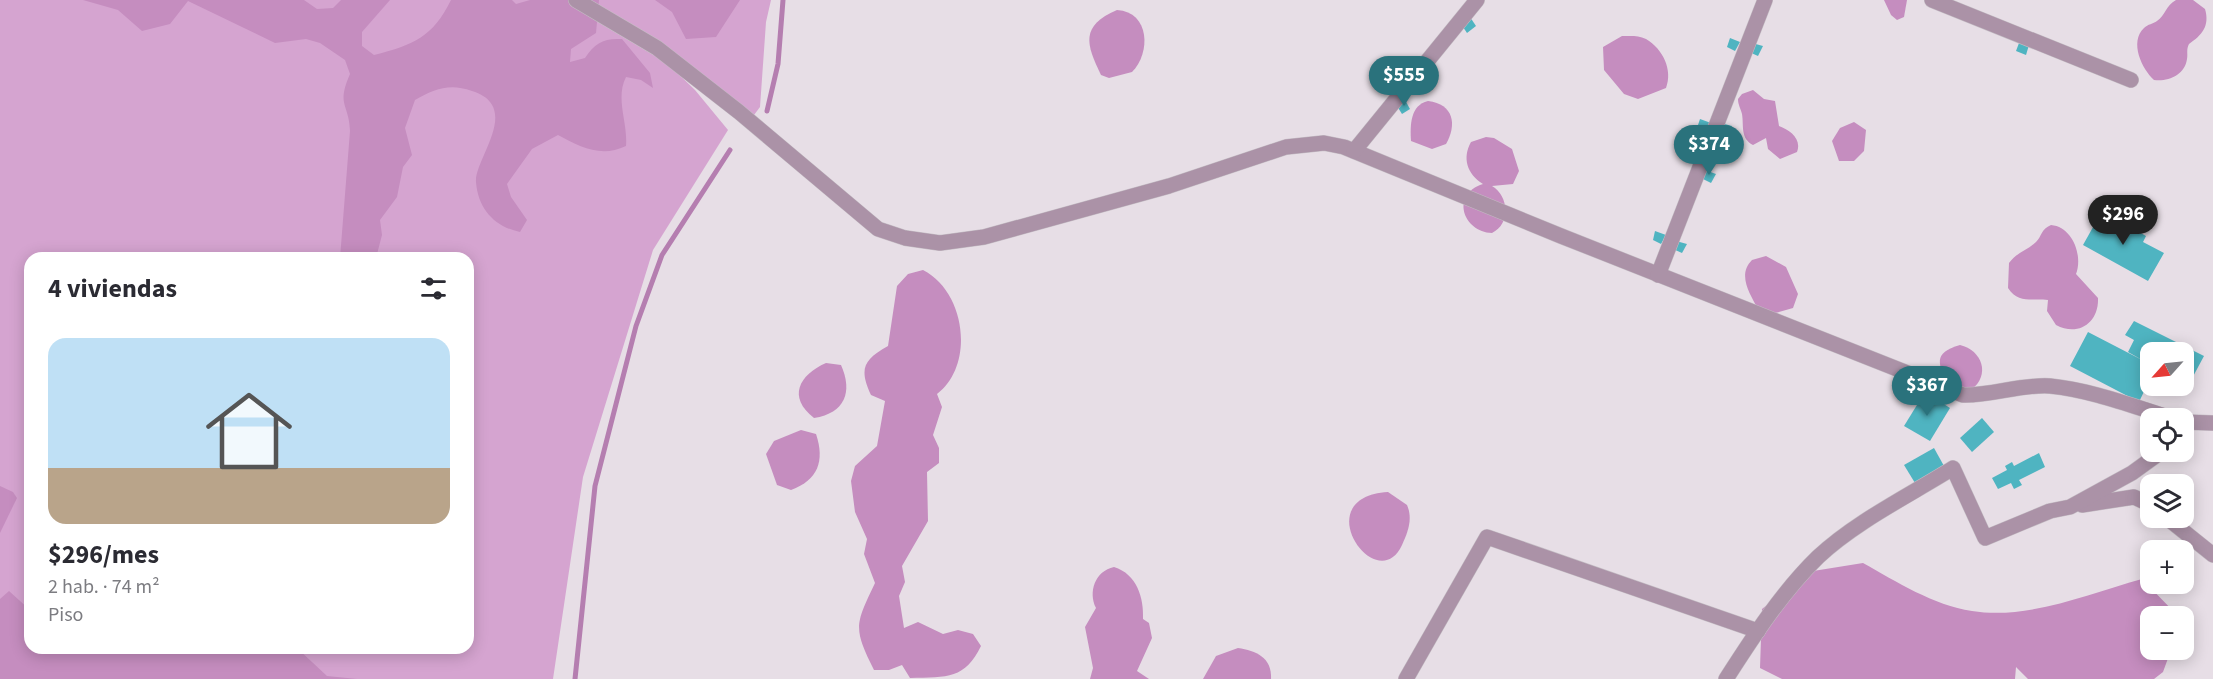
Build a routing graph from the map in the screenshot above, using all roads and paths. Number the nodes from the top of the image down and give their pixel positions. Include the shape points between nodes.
1 (576, 0) edge
2 (1478, 0) edge
3 (1765, 0) edge
4 (1932, 0) edge
5 (2131, 80) dead end
6 (1354, 151) junction
7 (1659, 275) junction
8 (2140, 409) edge
9 (2213, 423) edge
10 (2194, 425) edge
11 (2147, 462) edge
12 (2140, 500) edge
13 (2070, 507) junction
14 (2179, 528) edge
15 (2213, 555) edge
16 (1758, 631) junction
17 (1406, 679) edge
18 (1726, 679) edge

1 - 6 lane via 657,48 878,229 905,238 940,243 984,237 1169,186 1286,147 1324,143
2 - 6 lane
3 - 7 lane
4 - 5 lane
6 - 7 lane
7 - 8 lane via 1963,395 2049,386
9 - 10 lane
11 - 13 lane
12 - 13 lane via 2134,497
13 - 16 lane via 1984,538 1953,468 1817,558
14 - 15 lane
16 - 17 lane via 1487,537
16 - 18 lane

